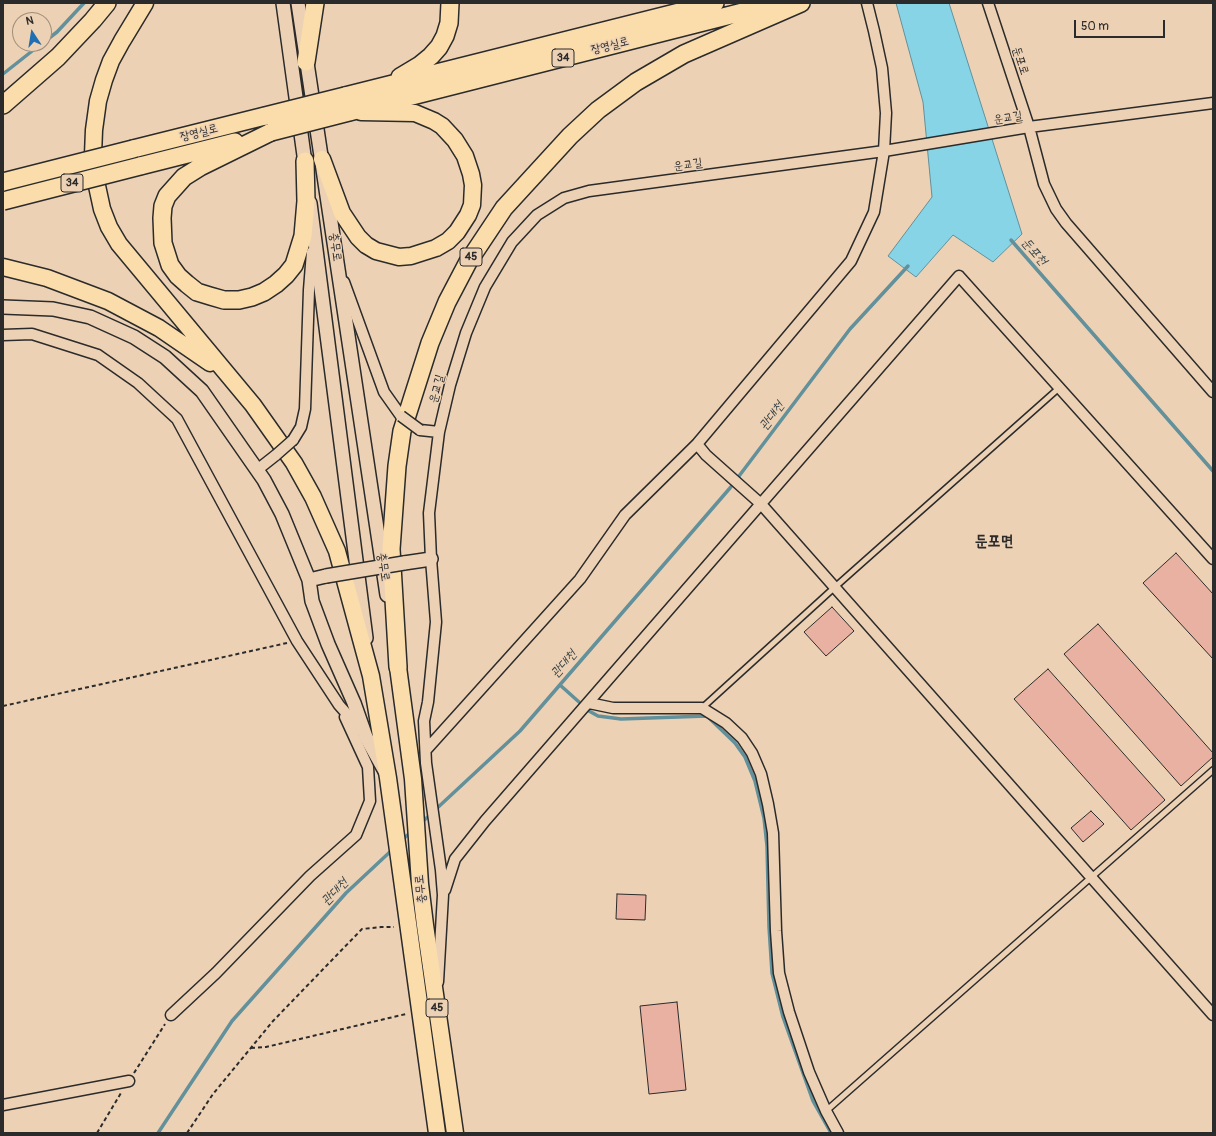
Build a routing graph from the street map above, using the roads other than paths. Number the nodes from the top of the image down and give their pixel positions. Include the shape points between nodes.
1 (107, 3) edge
2 (145, 3) edge
3 (283, 3) edge
4 (298, 3) edge
5 (315, 3) edge
6 (450, 3) edge
7 (716, 3) edge
8 (778, 3) edge
9 (801, 3) edge
10 (867, 3) edge
11 (988, 3) edge
12 (306, 62) junction
13 (345, 96) junction
14 (1213, 103) edge
15 (3, 105) edge
16 (349, 112) junction
17 (1027, 128) junction
18 (271, 132) junction
19 (888, 150) junction
20 (322, 159) junction
21 (305, 161) junction
22 (3, 182) edge
23 (3, 201) edge
24 (314, 230) junction
25 (337, 263) junction
26 (3, 267) edge
27 (3, 307) edge
28 (3, 335) edge
29 (1059, 388) junction
30 (1213, 392) edge
31 (252, 405) junction
32 (439, 432) junction
33 (697, 444) junction
34 (257, 470) junction
35 (758, 502) junction
36 (1213, 558) edge
37 (431, 559) junction
38 (309, 580) junction
39 (835, 587) junction
40 (398, 667) junction
41 (371, 676) junction
42 (589, 703) junction
43 (339, 705) junction
44 (702, 708) junction
45 (366, 737) junction
46 (426, 750) junction
47 (1213, 770) edge
48 (388, 778) junction
49 (1092, 877) junction
50 (443, 895) junction
51 (436, 1006) junction
52 (171, 1015) dead end
53 (1213, 1015) edge
54 (129, 1081) dead end
55 (3, 1105) edge
56 (826, 1111) junction
57 (437, 1133) edge
58 (455, 1133) edge
59 (838, 1133) edge

1 - 15 highway via 58,57
2 - 31 main road, 45 via 111,61 98,101 93,155 102,209 119,244
3 - 21 street, 충무로
4 - 12 street, 충무로
5 - 12 highway
6 - 13 highway via 445,36 439,47 420,65 392,80
7 - 13 highway, 장영실로 / 34
8 - 16 highway, 장영실로 / 34
9 - 40 highway, 45 via 684,54 636,82 598,110 570,136 504,208 468,262 447,302 430,343 402,431 396,466 390,549
10 - 19 street via 883,83
11 - 17 street, 둔포로
12 - 20 street, 충무로
13 - 22 highway, 장영실로 / 34, bridge
14 - 17 street, 운교길
16 - 18 highway, 34, bridge
16 - 20 main road via 415,113 434,121 448,132 465,156 473,185 472,205 464,224 448,241 425,252 398,257 376,251 358,237 342,213
17 - 19 street, 운교길
17 - 30 street, 둔포로 via 1044,184 1066,223
18 - 21 highway via 200,167 184,177 167,196 163,206 163,243 170,265 187,284 197,292 224,300 238,300 264,292 286,275 294,265 302,236 306,201
18 - 23 highway, 장영실로 / 34, bridge
19 - 32 street, 운교길 via 589,191 564,198 537,215 512,242 485,287 466,332
19 - 33 street via 874,212 851,261
20 - 25 street, 충무로
21 - 24 street, 충무로
24 - 34 street, bridge via 305,409 301,427 293,440
24 - 41 street, 충무로
25 - 32 street, bridge via 384,392 400,416 420,430
25 - 40 street, 충무로
26 - 31 main road via 76,288 134,314 210,363
27 - 34 street via 53,309 90,317 134,337 153,349 202,391
28 - 43 street via 32,334 98,355 138,383 177,419 297,641
29 - 35 street via 959,276
29 - 36 street
29 - 39 lane
31 - 41 main road, 45 via 294,464 313,497 337,551
32 - 37 street, 운교길 via 429,513
33 - 35 street
33 - 46 street via 625,515 580,579
34 - 38 street via 282,514
35 - 39 street
35 - 42 street
37 - 38 street, bridge
37 - 46 street, 운교길 via 436,622 424,721
38 - 45 street via 312,601
39 - 44 lane
39 - 49 street
40 - 51 main road, 충무로 / 45 via 413,779 420,884
41 - 48 main road, 충무로 / 45
42 - 44 street via 613,708
42 - 50 street via 485,821 455,859
43 - 45 street
43 - 52 street via 368,767 370,800 356,835 310,876 216,973
44 - 56 street via 726,723 742,738 752,753 760,774 773,832 779,974 789,1012
45 - 48 street
46 - 50 street, 운교길
47 - 49 lane
48 - 57 main road, 충무로 / 45
49 - 53 street
49 - 56 lane
50 - 51 street
51 - 58 main road, 충무로 / 45
54 - 55 street
56 - 59 street

